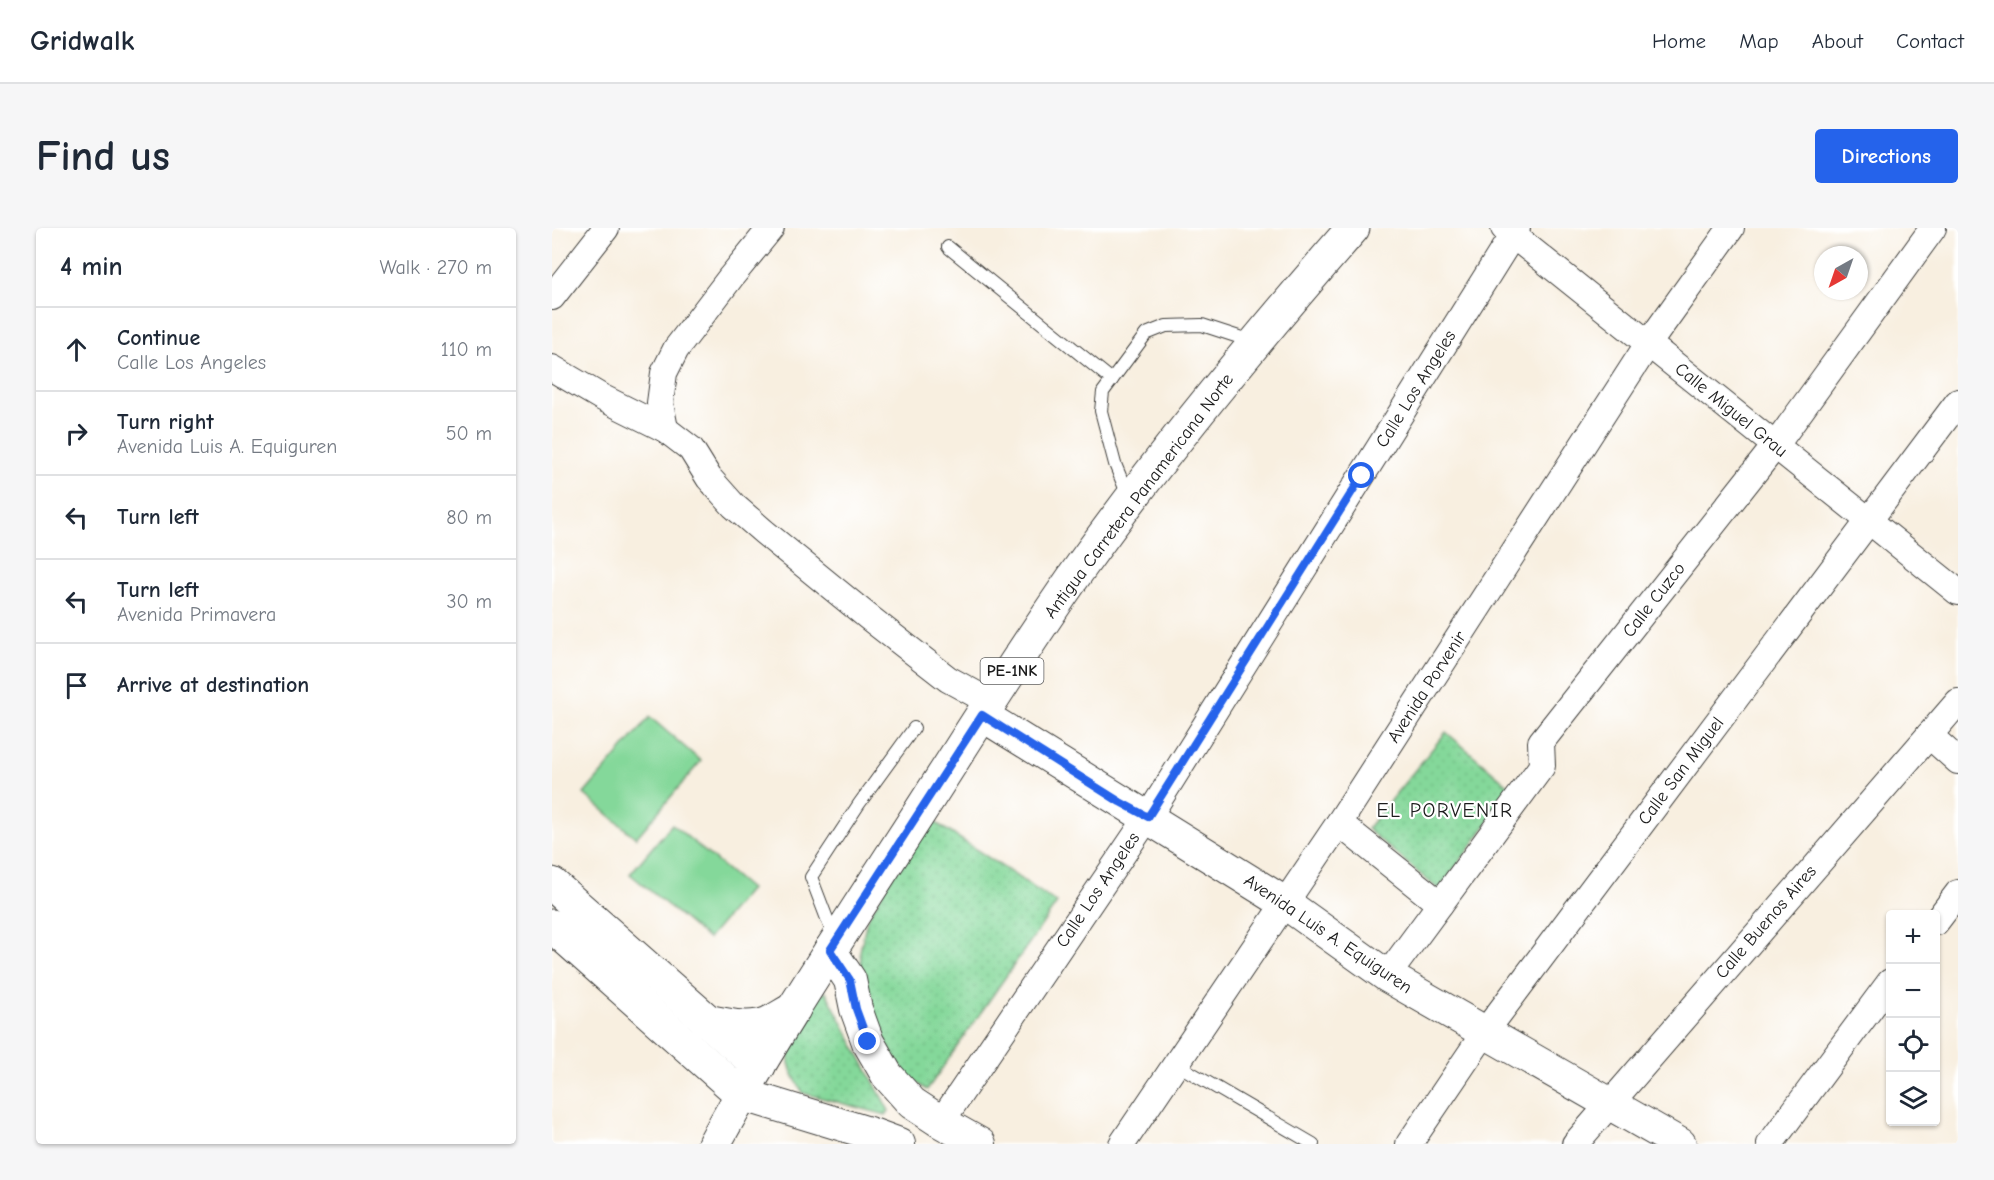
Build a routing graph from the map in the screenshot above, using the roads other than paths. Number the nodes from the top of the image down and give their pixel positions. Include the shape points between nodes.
1 (606, 228) edge
2 (771, 228) edge
3 (1353, 228) edge
4 (1731, 228) edge
5 (1933, 228) edge
6 (1511, 230) edge
7 (948, 247) dead end
8 (552, 297) edge
9 (1255, 342) junction
10 (1648, 344) junction
11 (552, 368) edge
12 (1112, 380) junction
13 (1958, 402) edge
14 (665, 429) junction
15 (1775, 446) junction
16 (1131, 501) junction
17 (1868, 520) junction
18 (1958, 592) edge
19 (1958, 702) edge
20 (986, 709) junction
21 (914, 728) dead end
22 (1929, 735) junction
23 (1958, 761) edge
24 (1148, 817) junction
25 (1339, 823) junction
26 (552, 884) edge
27 (1958, 893) edge
28 (1285, 903) junction
29 (1440, 904) junction
30 (1940, 916) edge
31 (552, 926) edge
32 (833, 945) junction
33 (1387, 976) junction
34 (1886, 987) edge
35 (794, 1009) junction
36 (707, 1021) junction
37 (1485, 1032) junction
38 (1176, 1064) junction
39 (759, 1066) junction
40 (741, 1094) junction
41 (1609, 1104) junction
42 (941, 1122) junction
43 (714, 1144) edge
44 (899, 1144) edge
45 (980, 1144) edge
46 (1122, 1144) edge
47 (1312, 1144) edge
48 (1408, 1144) edge
49 (1575, 1144) edge
50 (1680, 1144) edge
51 (1770, 1144) edge

1 - 8 street
2 - 14 street via 676,349 664,373 660,403
3 - 9 main road, Antigua Carretera Panamericana Norte / PE-1NK
4 - 10 street, Avenida Porvenir
5 - 15 street, Calle Cuzco
6 - 10 street, Calle Miguel Grau
6 - 24 street, Calle Los Angeles
7 - 12 lane
9 - 12 lane via 1202,325 1166,326 1146,334
9 - 16 main road, Antigua Carretera Panamericana Norte / PE-1NK
10 - 15 street, Calle Miguel Grau
10 - 25 street, Avenida Porvenir
11 - 14 street
12 - 16 lane via 1103,392 1101,411 1115,464
13 - 17 street, Calle San Miguel
14 - 20 street via 691,449 709,478 734,506
15 - 17 street, Calle Miguel Grau
15 - 29 street, Calle Cuzco via 1541,742 1542,766
16 - 20 main road, Antigua Carretera Panamericana Norte / PE-1NK via 1082,566
17 - 18 street, Calle Miguel Grau
17 - 37 street, Calle San Miguel
19 - 22 street, Calle Buenos Aires
20 - 24 street, Avenida Luis A. Equiguren via 1120,802
20 - 32 main road, Antigua Carretera Panamericana Norte / PE-1NK
21 - 32 lane via 811,877
22 - 23 street
22 - 41 street, Calle Buenos Aires
24 - 28 street, Avenida Luis A. Equiguren
24 - 42 street, Calle Los Angeles
25 - 28 street, Avenida Porvenir
25 - 29 street
26 - 36 main road
27 - 30 street
28 - 33 street, Avenida Luis A. Equiguren
28 - 38 street, Avenida Porvenir
29 - 33 street, Calle Cuzco
31 - 40 main road
32 - 35 main road, Antigua Carretera Panamericana Norte / PE-1NK
32 - 42 street via 850,980 868,1042 887,1075 912,1103
33 - 37 street, Avenida Luis A. Equiguren
34 - 51 street
35 - 36 main road via 768,1023 751,1026 733,1027
35 - 39 main road, Antigua Carretera Panamericana Norte / PE-1NK
36 - 39 main road
37 - 41 street, Avenida Luis A. Equiguren
37 - 48 street, Calle San Miguel
38 - 46 street, Avenida Porvenir
38 - 47 lane
39 - 40 main road, Antigua Carretera Panamericana Norte / PE-1NK
40 - 43 main road, Antigua Carretera Panamericana Norte / PE-1NK
40 - 44 street
41 - 49 street, Calle Buenos Aires
41 - 50 street, Avenida Luis A. Equiguren
42 - 45 street

